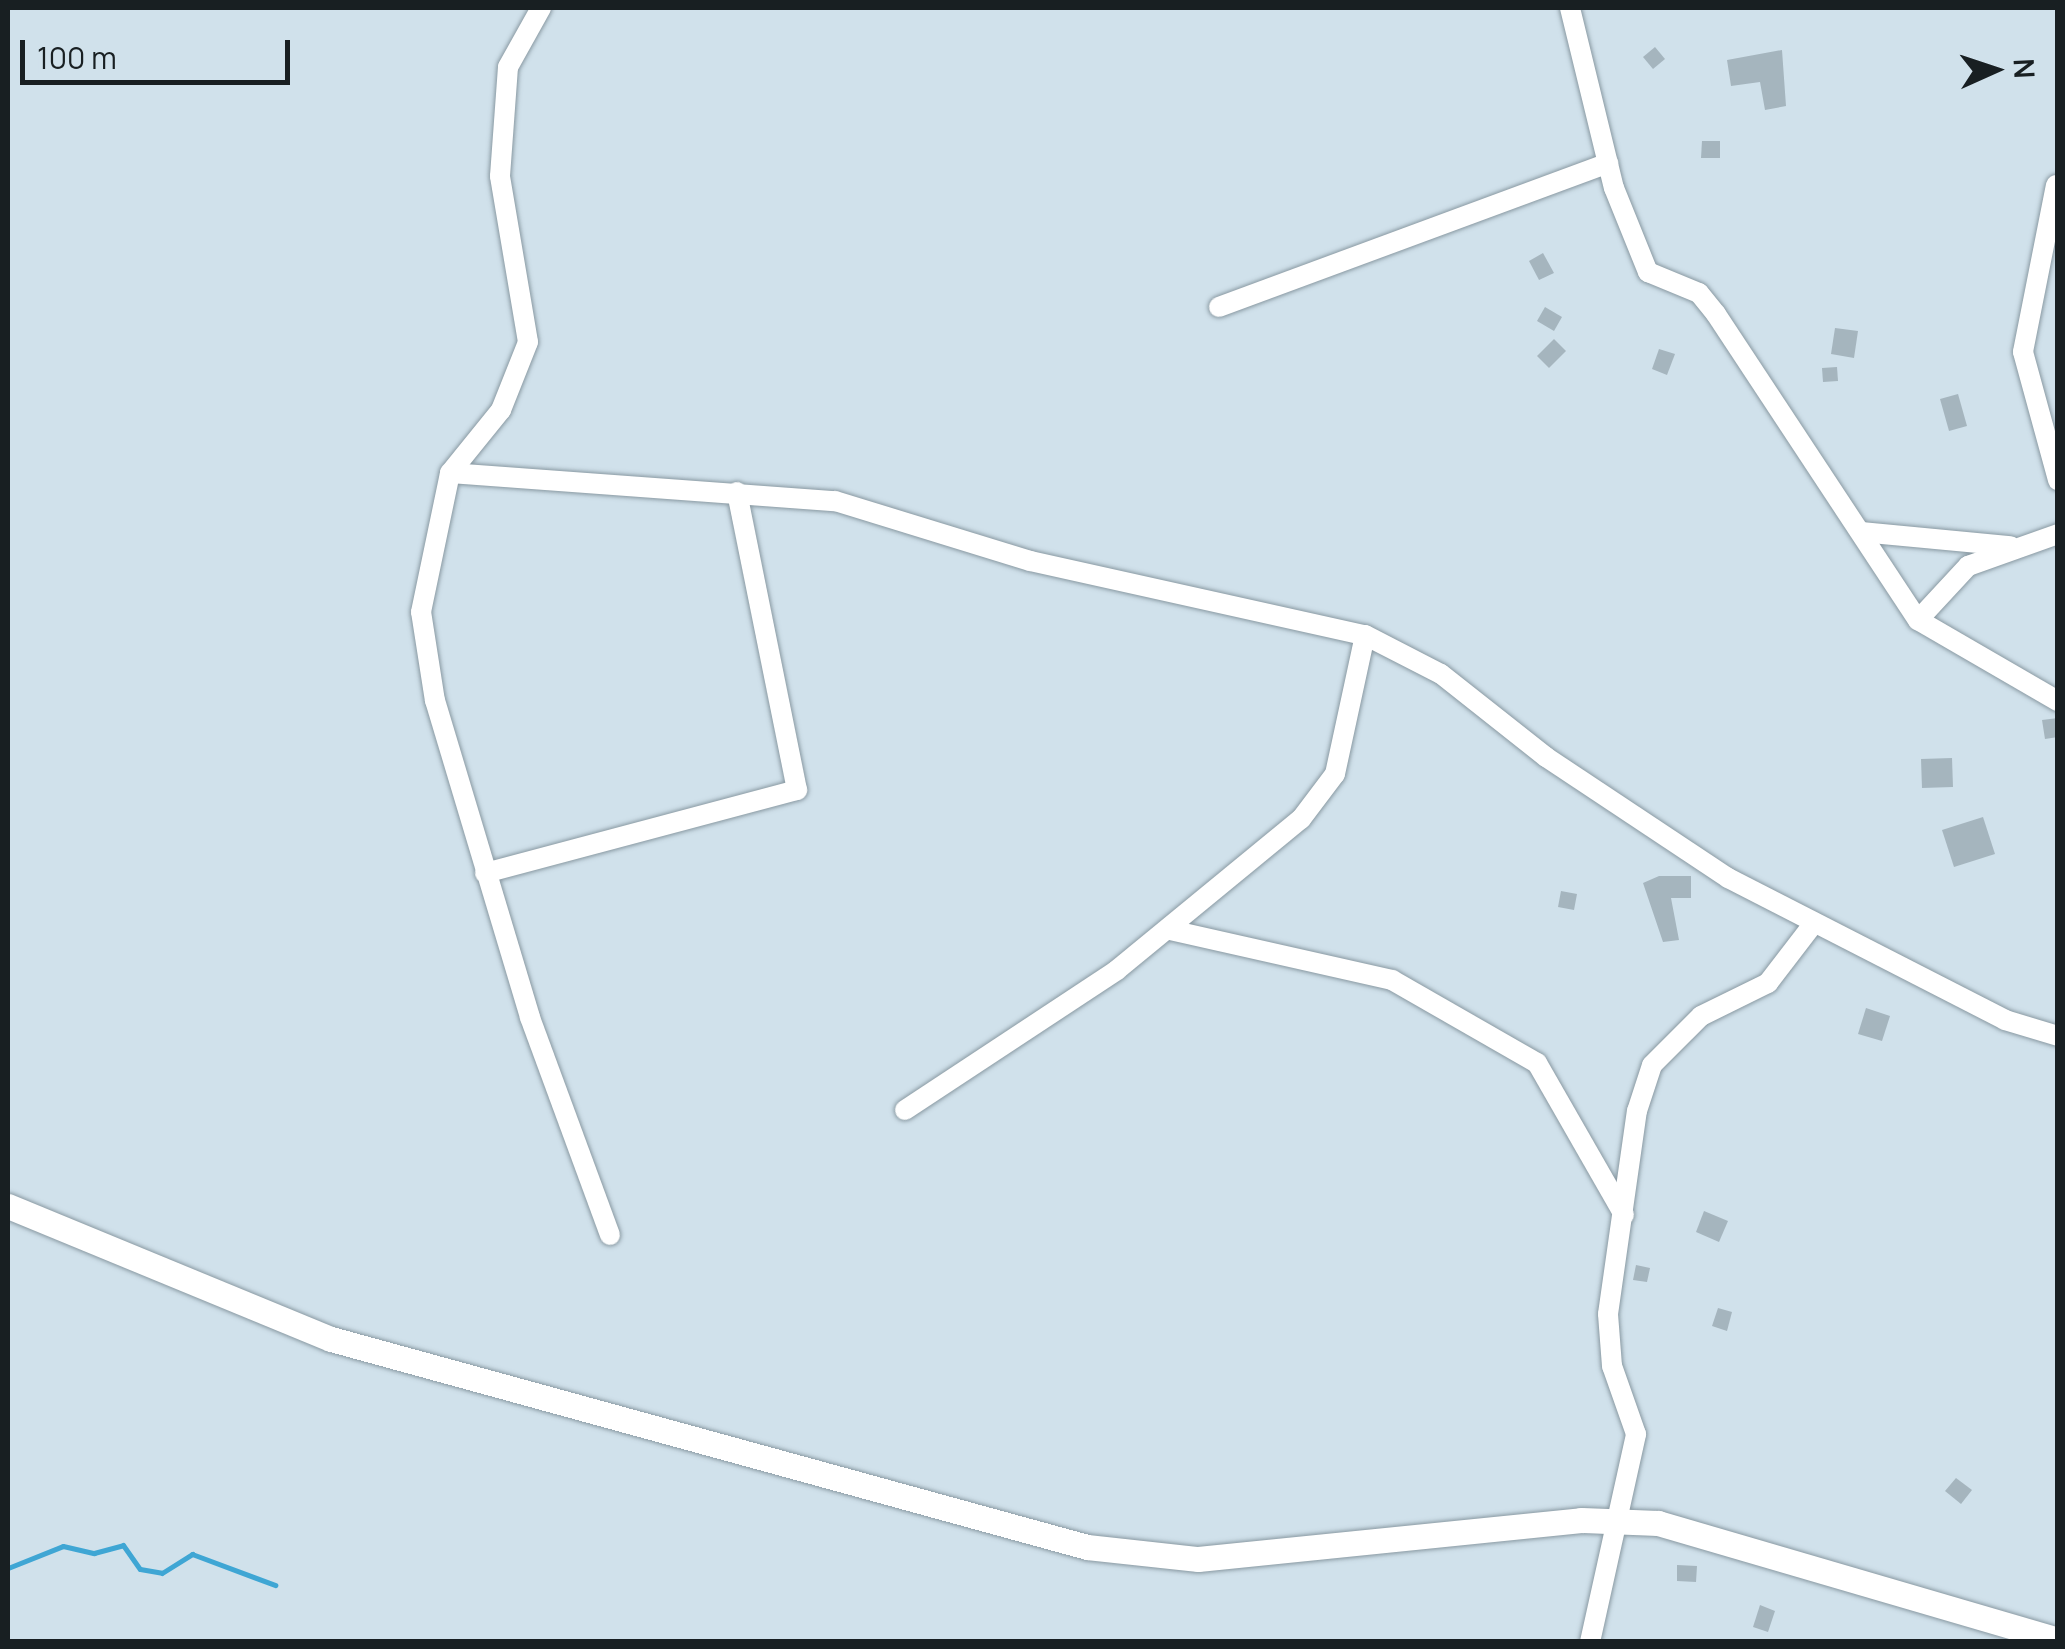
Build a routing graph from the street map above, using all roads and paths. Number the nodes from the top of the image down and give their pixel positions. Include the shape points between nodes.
1 (541, 8) edge
2 (1570, 8) edge
3 (1608, 163) junction
4 (2056, 184) edge
5 (1219, 307) dead end
6 (450, 473) junction
7 (2058, 480) edge
8 (737, 492) junction
9 (1861, 532) junction
10 (2058, 534) edge
11 (2010, 546) junction
12 (1918, 620) junction
13 (1365, 635) junction
14 (2058, 701) edge
15 (485, 874) junction
16 (1814, 924) junction
17 (1170, 930) junction
18 (2058, 1036) edge
19 (905, 1110) dead end
20 (8, 1206) edge
21 (1624, 1215) junction
22 (610, 1234) dead end
23 (1623, 1522) junction
24 (2049, 1639) edge
25 (1590, 1642) edge

1 - 6 street via 508,67 500,176 528,342 502,410
2 - 3 street
3 - 5 street
3 - 9 street via 1648,272 1700,293
4 - 7 street via 2024,352
6 - 8 street
6 - 15 street via 422,636
8 - 13 street via 835,501 1030,561
8 - 15 street via 798,790
9 - 11 street
9 - 12 street
10 - 11 street
11 - 12 street via 1948,582
12 - 14 street
13 - 16 street via 1441,674 1620,809
13 - 17 street via 1335,774 1302,819
15 - 22 street
16 - 18 street via 2005,1020
16 - 21 street via 1768,983 1701,1016 1652,1065
17 - 19 street
17 - 21 street via 1392,980 1537,1063
20 - 23 main road via 349,1345 1087,1547 1232,1558
21 - 23 street via 1608,1314 1612,1366 1636,1434
23 - 24 main road via 1697,1531
23 - 25 street

